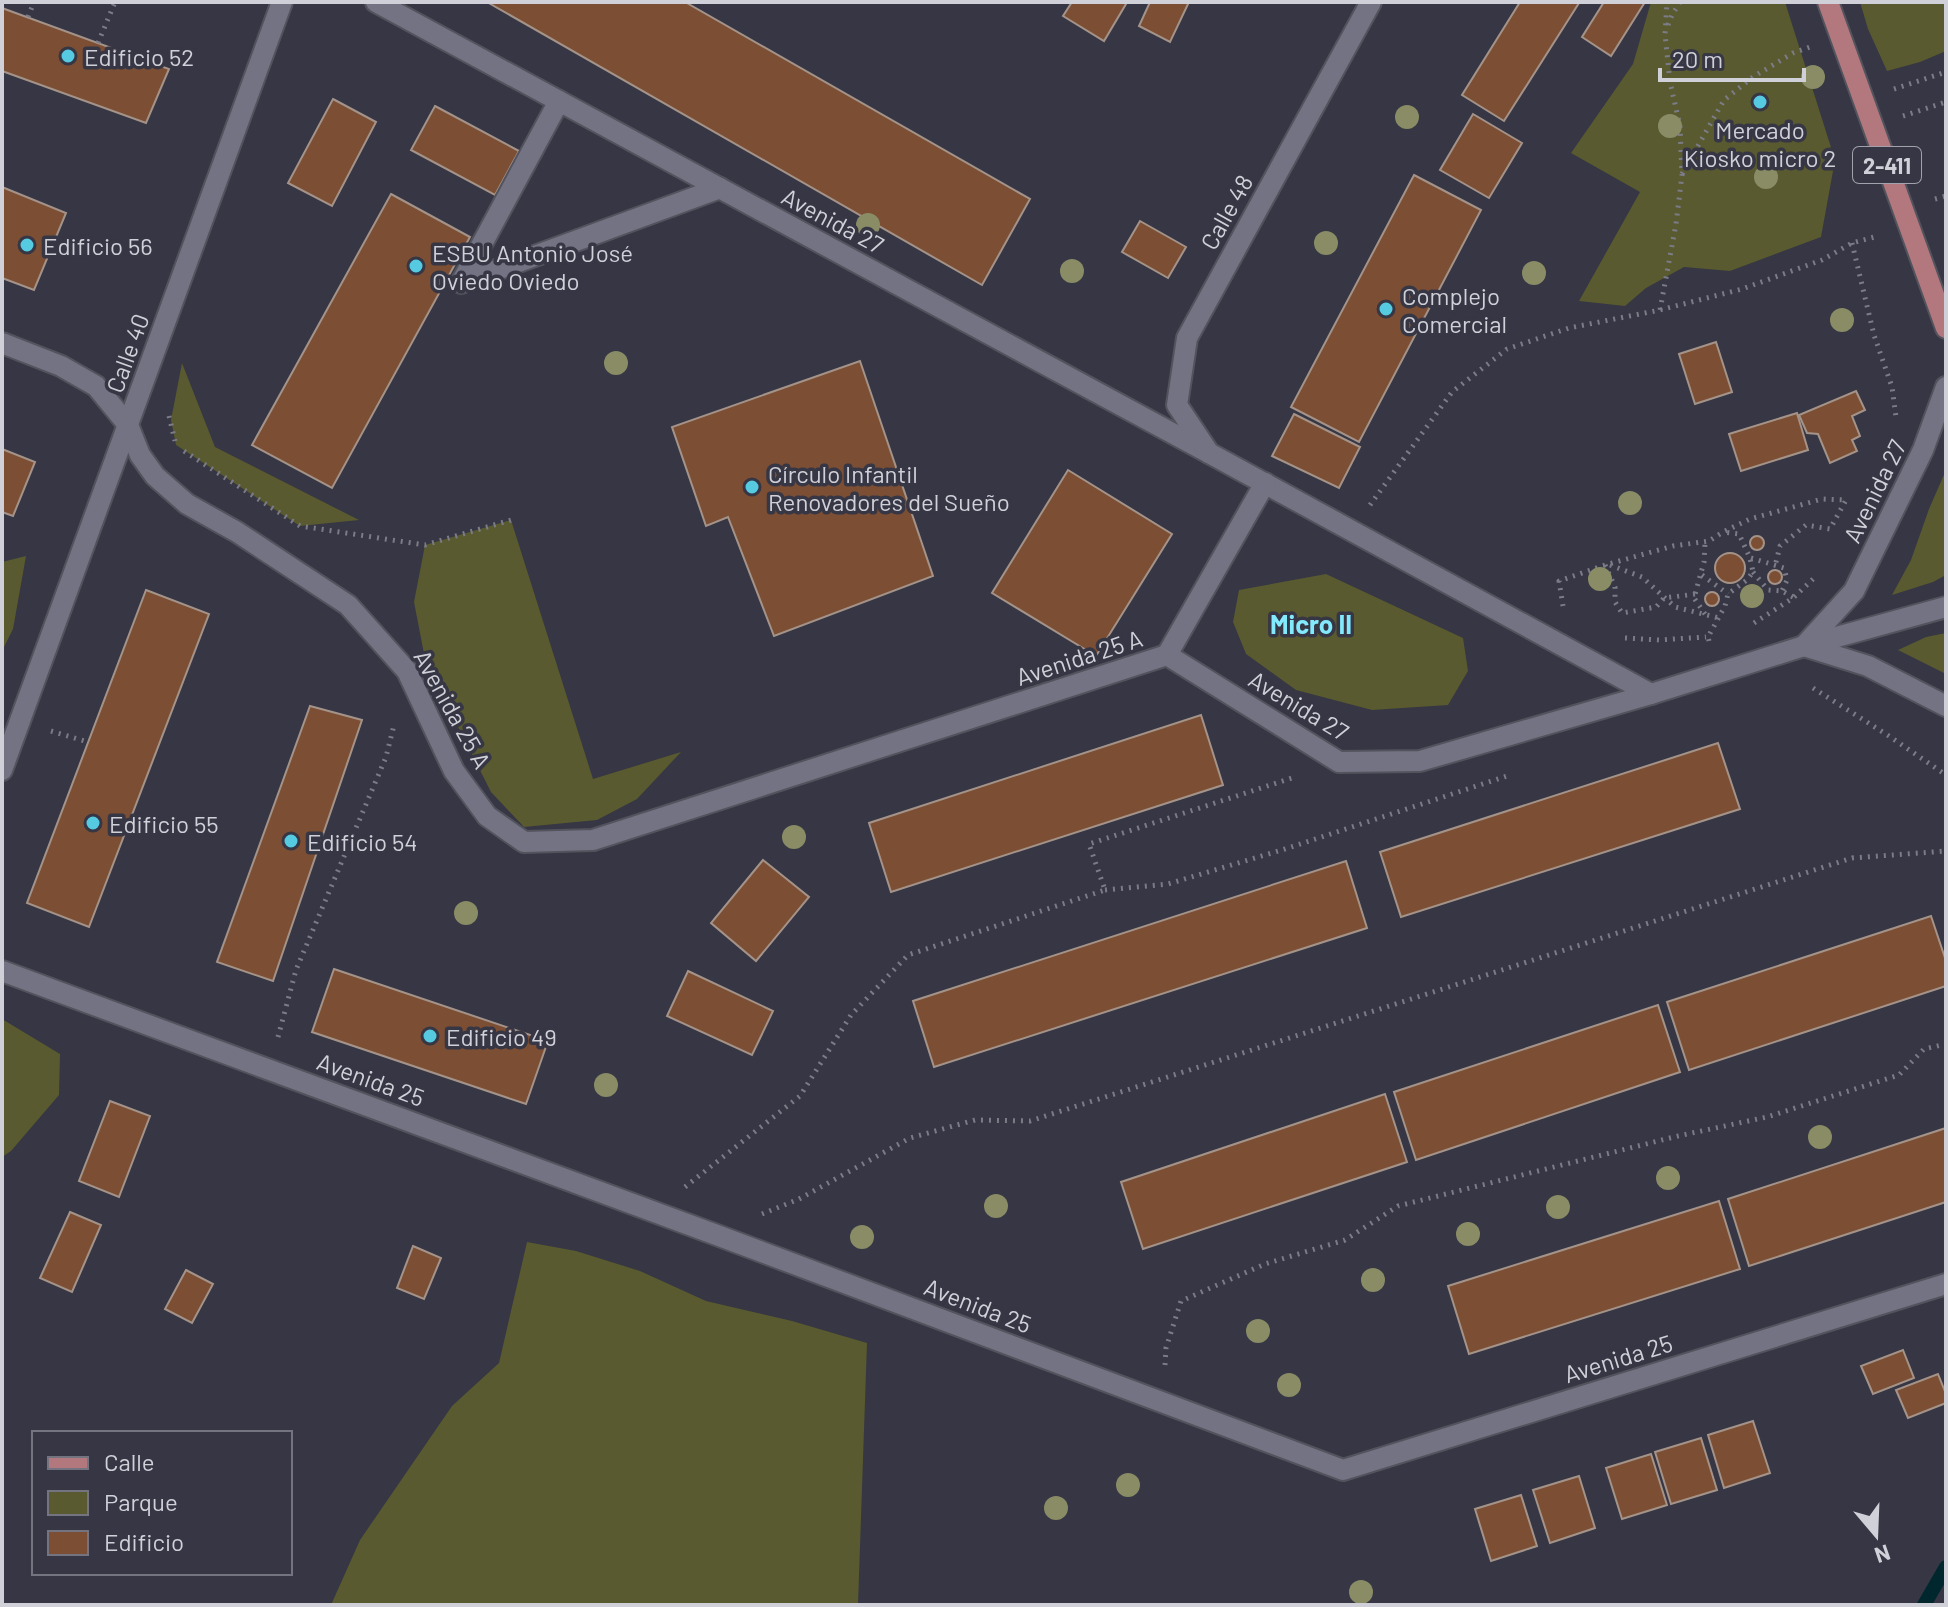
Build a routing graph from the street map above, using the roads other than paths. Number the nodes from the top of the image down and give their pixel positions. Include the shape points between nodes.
1 (282, 2) edge
2 (376, 2) edge
3 (1371, 2) edge
4 (1828, 2) edge
5 (559, 101) junction
6 (720, 188) junction
7 (1946, 328) edge
8 (2, 343) edge
9 (1946, 387) edge
10 (128, 425) junction
11 (1209, 453) junction
12 (1265, 483) junction
13 (1946, 607) edge
14 (1804, 646) junction
15 (1167, 655) junction
16 (1651, 694) junction
17 (1946, 706) edge
18 (11, 724) edge
19 (2, 770) edge
20 (2, 971) edge
21 (1946, 1284) edge

1 - 10 street, Calle 40
2 - 5 street, Avenida 27
3 - 11 street, Calle 48 via 1187,338 1177,405
4 - 7 main road, 2-411
5 - 6 street, Avenida 27
5 - 6 street via 461,283
6 - 11 street, Avenida 27
8 - 10 street, Avenida 25 A via 96,386
9 - 14 street, Avenida 27 via 1923,450 1854,591
10 - 15 street, Avenida 25 A via 155,476 187,504 348,605 407,671 454,771 487,816 524,842 593,840
10 - 18 street, Calle 40
11 - 12 street, Avenida 27
12 - 15 street
12 - 16 street, Avenida 27
13 - 14 street, Avenida 27
14 - 16 street, Avenida 27
14 - 17 street via 1868,666
15 - 16 street, Avenida 27 via 1339,762 1420,761
18 - 19 street, Calle 40
20 - 21 street, Avenida 25 via 1343,1470

